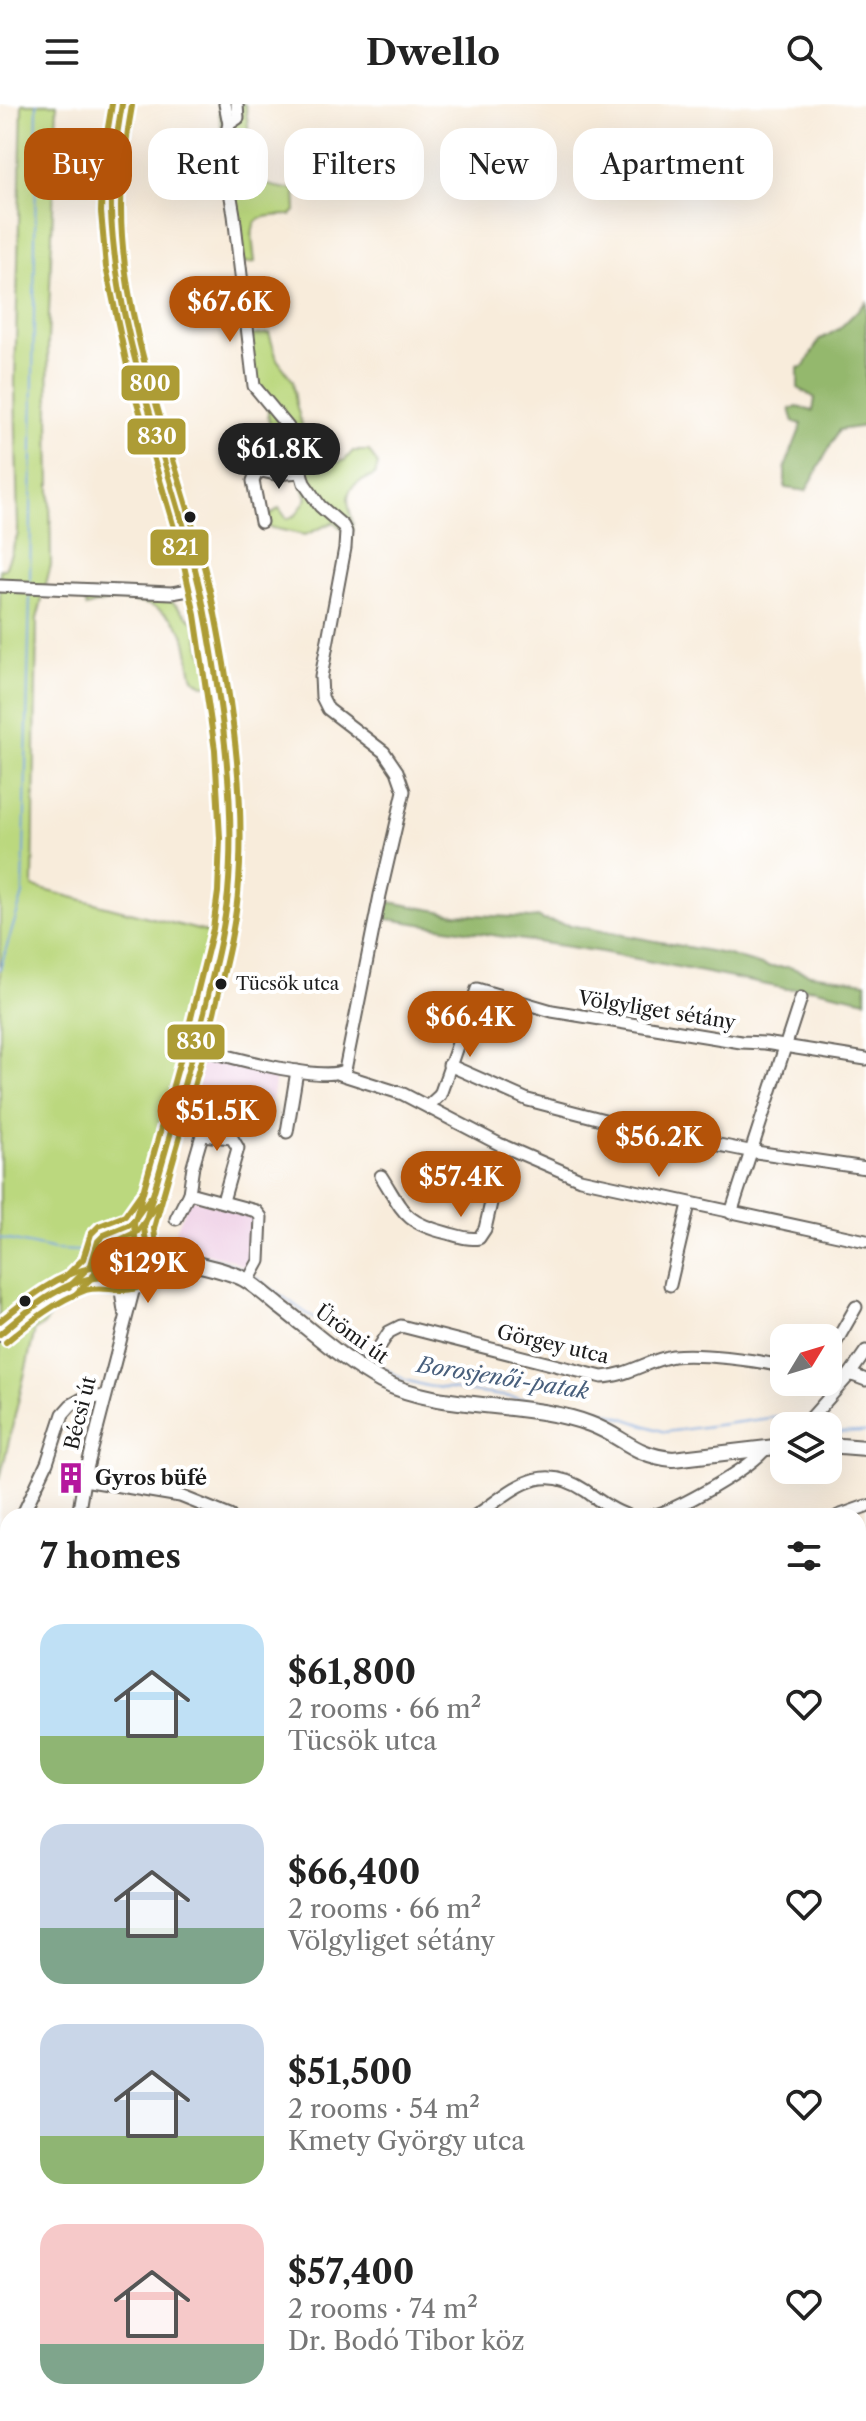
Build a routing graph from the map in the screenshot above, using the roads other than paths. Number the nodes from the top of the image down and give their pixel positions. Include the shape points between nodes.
1 (122, 104) edge
2 (225, 104) edge
3 (237, 104) edge
4 (229, 124) junction
5 (254, 440) dead end
6 (262, 471) junction
7 (301, 472) junction
8 (261, 522) dead end
9 (0, 586) edge
10 (200, 588) junction
11 (801, 998) dead end
12 (785, 1046) junction
13 (195, 1047) junction
14 (866, 1059) edge
15 (449, 1065) junction
16 (297, 1071) junction
17 (340, 1074) junction
18 (428, 1106) junction
19 (287, 1132) dead end
20 (504, 1146) junction
21 (749, 1151) junction
22 (866, 1168) edge
23 (381, 1176) dead end
24 (155, 1190) junction
25 (189, 1193) junction
26 (223, 1201) junction
27 (689, 1204) junction
28 (731, 1213) junction
29 (176, 1219) dead end
30 (123, 1228) junction
31 (866, 1241) edge
32 (146, 1243) junction
33 (95, 1258) junction
34 (186, 1260) junction
35 (140, 1274) junction
36 (252, 1276) junction
37 (110, 1278) junction
38 (670, 1285) dead end
39 (69, 1287) junction
40 (856, 1307) dead end
41 (124, 1320) junction
42 (842, 1332) edge
43 (0, 1334) edge
44 (866, 1351) edge
45 (374, 1355) dead end
46 (770, 1364) edge
47 (850, 1374) junction
48 (866, 1380) edge
49 (842, 1383) edge
50 (105, 1396) junction
51 (830, 1396) edge
52 (817, 1412) edge
53 (842, 1446) edge
54 (766, 1448) junction
55 (770, 1448) edge
56 (866, 1448) edge
57 (84, 1480) junction
58 (26, 1508) edge
59 (79, 1508) edge
60 (210, 1508) edge
61 (486, 1508) edge
62 (611, 1508) edge
63 (673, 1508) edge

1 - 10 main road via 112,191 118,277
2 - 4 street
3 - 4 street via 238,118
4 - 7 street via 223,146 254,386 288,427
5 - 6 street via 255,461
6 - 7 street
6 - 8 street via 253,481
7 - 17 street via 310,494 346,535 322,697 328,709 384,752 404,791 348,1064
9 - 10 street via 172,593
10 - 13 main road via 219,702 230,846 225,915
11 - 12 street
12 - 14 street, Völgyliget sétány
12 - 15 street, Völgyliget sétány via 552,1011 477,989
12 - 21 street
13 - 16 street
13 - 24 main road
15 - 18 street, Völgyliget sétány via 440,1095
15 - 21 street via 528,1100
16 - 17 street
16 - 19 street
17 - 18 street
18 - 20 street
20 - 23 street via 479,1238 421,1227 407,1216
20 - 27 street via 580,1179
21 - 22 street
21 - 28 street
24 - 30 main road via 139,1216
24 - 32 main road via 144,1227
25 - 26 street
25 - 26 street via 202,1135 232,1138 238,1148
25 - 29 street
26 - 36 street via 261,1217 259,1261
27 - 28 street
27 - 38 street
28 - 31 street
30 - 32 main road via 136,1231
30 - 33 main road via 104,1235
32 - 34 main road, Ürömi út
32 - 35 main road via 149,1254
33 - 37 main road
33 - 39 main road
34 - 35 main road, Ürömi út via 155,1264
34 - 36 main road, Ürömi út
35 - 37 main road via 127,1281
35 - 41 street, Bécsi út
36 - 54 main road, Ürömi út via 368,1373 400,1389 579,1421 657,1458
37 - 39 main road
37 - 41 street, Bécsi út via 123,1295
39 - 43 main road
40 - 42 street
41 - 50 street, Bécsi út
44 - 47 street
45 - 46 street, Görgey utca via 389,1332 401,1326 602,1377 673,1356
47 - 48 street
47 - 49 street
50 - 57 street, Bécsi út
50 - 58 street via 80,1400 63,1414
51 - 52 street
53 - 56 main road
54 - 55 main road, Ürömi út
54 - 63 street via 758,1458
57 - 59 street, Bécsi út
57 - 60 street via 180,1496
61 - 62 street via 522,1483 550,1477 577,1486

